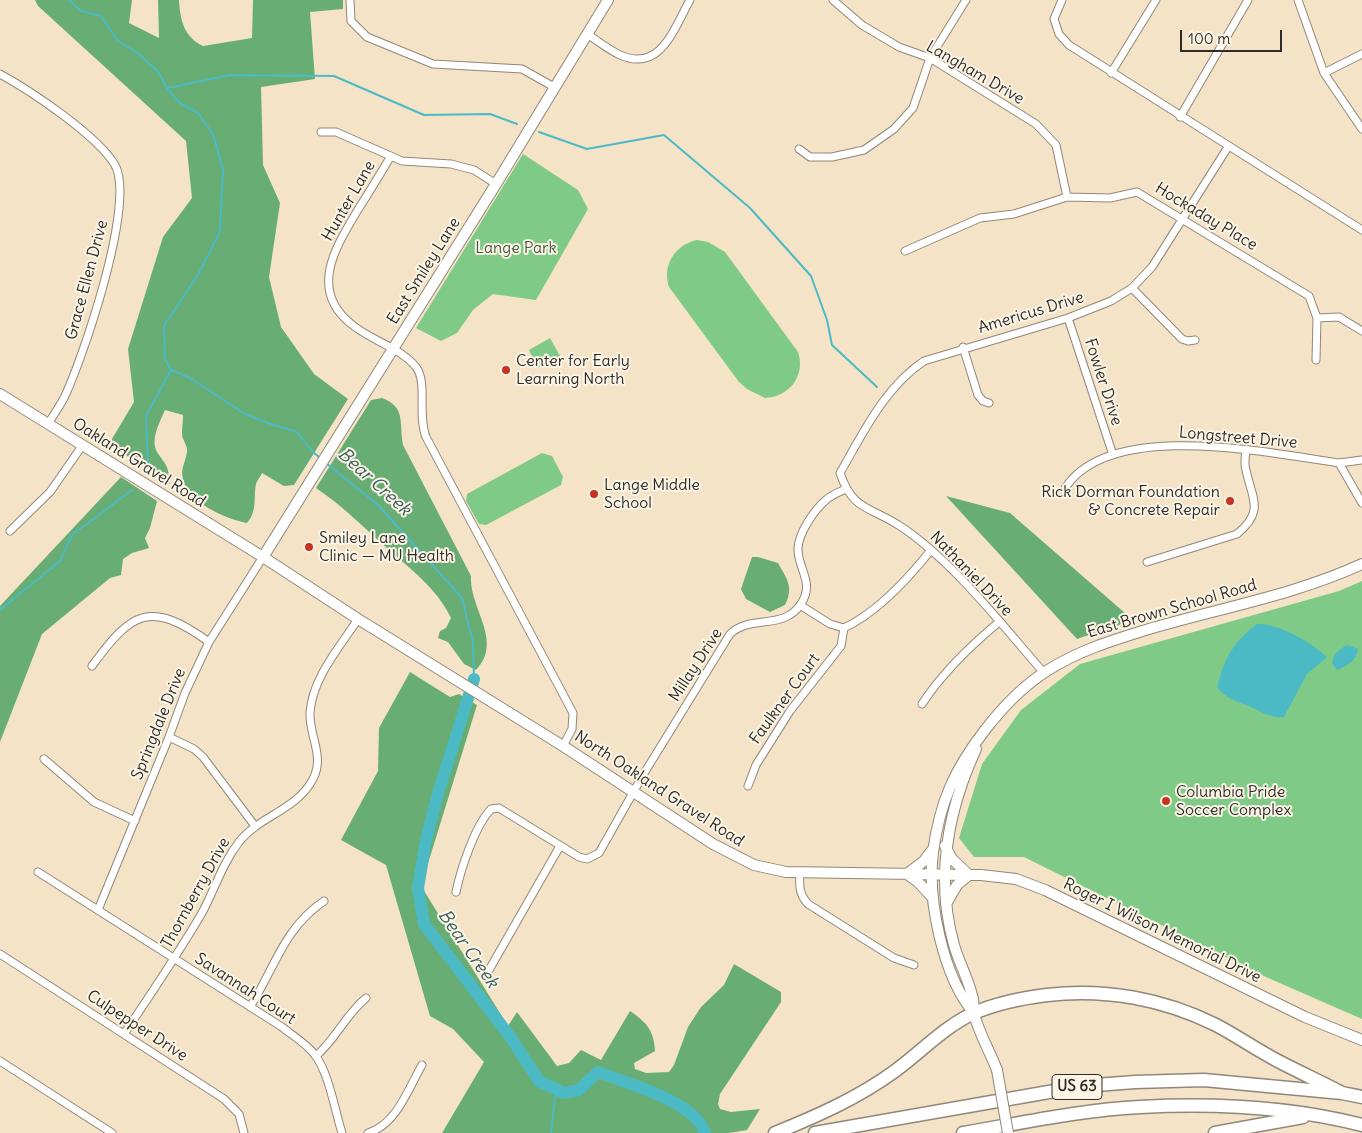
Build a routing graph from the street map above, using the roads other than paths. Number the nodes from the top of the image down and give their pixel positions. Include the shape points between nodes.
1 (350, 0) edge
2 (608, 0) edge
3 (690, 0) edge
4 (833, 0) edge
5 (966, 0) edge
6 (1062, 0) edge
7 (1156, 0) edge
8 (1248, 0) edge
9 (1298, 0) edge
10 (587, 34) junction
11 (1362, 54) edge
12 (930, 58) junction
13 (1111, 73) junction
14 (1324, 73) junction
15 (0, 74) edge
16 (554, 87) junction
17 (1180, 117) junction
18 (1362, 129) edge
19 (321, 132) dead end
20 (1228, 147) junction
21 (799, 149) dead end
22 (391, 156) junction
23 (496, 184) junction
24 (1067, 198) junction
25 (1182, 218) junction
26 (1362, 230) edge
27 (905, 251) dead end
28 (1132, 288) junction
29 (1068, 318) junction
30 (1317, 318) junction
31 (1362, 331) edge
32 (1195, 340) dead end
33 (963, 348) junction
34 (392, 350) junction
35 (1316, 360) dead end
36 (0, 394) edge
37 (989, 403) dead end
38 (48, 424) junction
39 (82, 446) junction
40 (1246, 450) junction
41 (1113, 454) junction
42 (1362, 460) edge
43 (1339, 463) junction
44 (846, 489) junction
45 (1064, 490) dead end
46 (1362, 503) edge
47 (10, 531) dead end
48 (931, 550) junction
49 (263, 557) junction
50 (1147, 562) dead end
51 (1362, 564) edge
52 (800, 605) junction
53 (358, 620) junction
54 (999, 622) junction
55 (844, 628) junction
56 (209, 642) junction
57 (92, 666) dead end
58 (1044, 673) junction
59 (922, 704) dead end
60 (985, 730) junction
61 (169, 738) junction
62 (563, 746) junction
63 (44, 759) dead end
64 (748, 786) dead end
65 (634, 794) junction
66 (134, 821) junction
67 (255, 826) junction
68 (560, 846) junction
69 (945, 846) junction
70 (934, 848) junction
71 (38, 872) dead end
72 (800, 872) junction
73 (907, 874) junction
74 (969, 874) junction
75 (931, 875) junction
76 (944, 875) junction
77 (456, 892) dead end
78 (932, 897) junction
79 (324, 901) dead end
80 (946, 904) junction
81 (98, 910) junction
82 (0, 954) edge
83 (174, 960) junction
84 (914, 965) dead end
85 (488, 970) dead end
86 (366, 998) dead end
87 (250, 1007) junction
88 (974, 1013) junction
89 (124, 1034) junction
90 (1362, 1040) edge
91 (316, 1056) junction
92 (0, 1061) edge
93 (422, 1065) dead end
94 (1342, 1093) junction
95 (1362, 1097) edge
96 (1312, 1116) junction
97 (1362, 1125) edge
98 (112, 1133) edge
99 (244, 1133) edge
100 (342, 1133) edge
101 (368, 1133) edge
102 (775, 1133) edge
103 (815, 1133) edge
104 (963, 1133) edge
105 (1008, 1133) edge
106 (1214, 1133) edge

1 - 16 street via 351,21 367,37 395,50 432,64 522,70
2 - 10 street, East Smiley Lane
3 - 10 street via 661,51 649,58 638,60 620,55
4 - 12 street, Langham Drive via 869,30 899,47
5 - 12 street
6 - 13 street via 1054,19 1059,34 1069,45
7 - 13 street
8 - 17 street
9 - 14 street
10 - 16 street, East Smiley Lane
11 - 14 street
12 - 21 street via 913,108 894,129 864,150 810,158
12 - 24 street, Langham Drive via 1036,124 1056,145
13 - 17 street
14 - 18 street
15 - 38 street, Grace Ellen Drive via 24,87 91,138 115,166 121,185 114,244 98,297 78,362 63,399
16 - 23 street, East Smiley Lane
17 - 20 street
19 - 22 street via 336,132
20 - 25 street, Americus Drive
20 - 26 street
22 - 23 street via 402,161 451,164 474,170
22 - 34 street, Hunter Lane via 340,240 328,279 330,296 338,312
23 - 34 street, East Smiley Lane
24 - 25 street, Hockaday Place via 1110,198 1137,192
24 - 27 street, Hockaday Place via 1014,214 980,218
25 - 28 street, Americus Drive via 1152,268
25 - 30 street, Hockaday Place via 1308,296
28 - 29 street, Americus Drive
28 - 32 street via 1182,338 1188,342
29 - 33 street, Americus Drive
29 - 41 street, Fowler Drive
30 - 31 street via 1339,316
30 - 35 street, Hockaday Place
33 - 37 street via 978,396
33 - 44 street, Americus Drive via 924,361 905,373 840,473
34 - 49 street, East Smiley Lane
34 - 62 street, Hunter Lane via 415,366 420,374 421,416 426,437 573,713 572,729
36 - 38 street, Oakland Gravel Road
38 - 39 street, Oakland Gravel Road
39 - 47 street via 50,492
39 - 49 street, Oakland Gravel Road
40 - 41 street, Longstreet Drive via 1184,444
40 - 43 street, Longstreet Drive
40 - 50 street via 1245,468 1256,504 1254,514 1243,529 1237,534
41 - 45 street, Longstreet Drive via 1082,468
42 - 43 street, Longstreet Drive
43 - 46 street
44 - 48 street, Nathaniel Drive via 856,502 899,525
44 - 52 street via 821,504 799,541 799,556 807,581
48 - 54 street, Nathaniel Drive
48 - 55 street via 914,572 859,621
49 - 53 street, North Oakland Gravel Road
49 - 56 street, Springdale Drive
51 - 58 street, East Brown School Road via 1285,592 1110,641 1084,650
52 - 55 street via 830,624
52 - 65 street, Millay Drive via 783,619 746,624 730,634
53 - 62 street, North Oakland Gravel Road
53 - 67 street, Thornberry Drive via 316,685 312,699 310,715 318,751 314,778 306,791 293,802
54 - 58 street, Nathaniel Drive
54 - 59 street via 961,656
55 - 64 street, Faulkner Court via 841,646 790,711 756,765
56 - 57 street via 178,622 160,617 142,618 125,626 110,640
56 - 61 street, Springdale Drive via 185,693
58 - 60 street, East Brown School Road via 1003,708
60 - 69 street, East Brown School Road via 959,790
60 - 70 street, East Brown School Road via 951,782 937,824
61 - 66 street, Springdale Drive
61 - 67 street via 194,749 203,757
62 - 65 street, North Oakland Gravel Road
63 - 66 street via 94,802
65 - 68 street, Millay Drive via 600,853 587,859
65 - 72 street, North Oakland Gravel Road via 733,856 768,870
66 - 81 street, Springdale Drive
67 - 83 street, Thornberry Drive via 229,856
68 - 77 street via 499,808 491,808 484,816
68 - 85 street
69 - 74 street via 952,859
69 - 76 street, East Brown School Road
70 - 73 street
70 - 75 street, East Brown School Road
71 - 81 street, Savannah Court
72 - 73 street, North Oakland Gravel Road
72 - 84 street via 798,887 808,904 894,958
73 - 75 street, North Oakland Gravel Road
73 - 78 street
74 - 76 street, Roger I Wilson Memorial Drive
74 - 80 street via 957,885
74 - 90 street, Roger I Wilson Memorial Drive via 1002,876 1034,885 1305,1017
75 - 76 street, North Oakland Gravel Road
75 - 78 street, East Brown School Road
76 - 80 street
78 - 88 street, East Brown School Road via 946,957 965,1003
79 - 87 street via 308,912 281,946 263,987
80 - 88 street via 954,945 973,998
81 - 83 street, Savannah Court
82 - 89 street, Culpepper Drive
83 - 87 street, Savannah Court
83 - 89 street, Thornberry Drive
86 - 91 street via 330,1044
87 - 91 street, Savannah Court via 282,1027
88 - 94 highway via 1023,998 1064,993 1096,992 1146,1000 1215,1025
88 - 102 highway via 869,1088
88 - 105 street, bridge via 997,1070
89 - 99 street, Culpepper Drive via 224,1099 238,1114
91 - 100 street
92 - 98 street
93 - 101 street via 392,1117
94 - 95 highway, US 63
94 - 103 highway, US 63 via 1204,1080 1135,1082 1083,1086
96 - 97 highway, US 63
96 - 104 highway, US 63 via 1228,1107 1140,1107
96 - 106 highway

